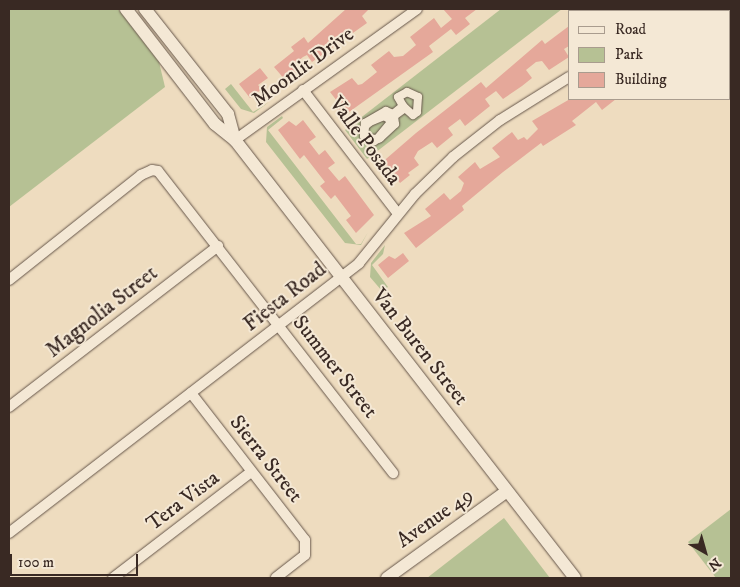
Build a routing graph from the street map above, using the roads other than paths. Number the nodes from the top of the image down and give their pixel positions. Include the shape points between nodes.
1 (126, 9) edge
2 (145, 9) edge
3 (417, 9) edge
4 (568, 78) edge
5 (303, 90) junction
6 (381, 118) joint
7 (235, 140) junction
8 (398, 214) junction
9 (218, 246) junction
10 (341, 277) junction
11 (9, 280) edge
12 (279, 325) junction
13 (191, 393) junction
14 (9, 407) edge
15 (251, 472) junction
16 (393, 473) dead end
17 (507, 491) junction
18 (9, 533) edge
19 (113, 578) edge
20 (276, 578) edge
21 (387, 578) edge
22 (575, 578) edge

1 - 7 street, Van Buren Street via 215,124
2 - 7 street, Van Buren Street via 228,114
3 - 5 street, Moonlit Drive
4 - 8 street, Fiesta Road via 476,139 432,175
5 - 7 street, Moonlit Drive
5 - 8 street, Valle Posada
6 - 6 street via 367,123 364,136 362,128 367,121 386,111 393,114 403,106 398,97 402,94 413,93 418,97 420,108 413,115 405,108 394,116 395,124 380,138 374,141 366,138 377,138 390,124 390,118
7 - 10 street, Van Buren Street
8 - 10 street, Fiesta Road via 359,263
9 - 11 street, Summer Street via 162,174 152,170
9 - 12 street, Summer Street
9 - 14 street, Magnolia Street
10 - 12 street, Fiesta Road
10 - 17 street, Van Buren Street
12 - 13 street, Fiesta Road
12 - 16 street, Summer Street
13 - 15 street, Sierra Street
13 - 18 street, Fiesta Road
15 - 19 street, Tera Vista
15 - 20 street, Sierra Street via 305,540 307,550
17 - 21 street, Avenue 49
17 - 22 street, Van Buren Street

